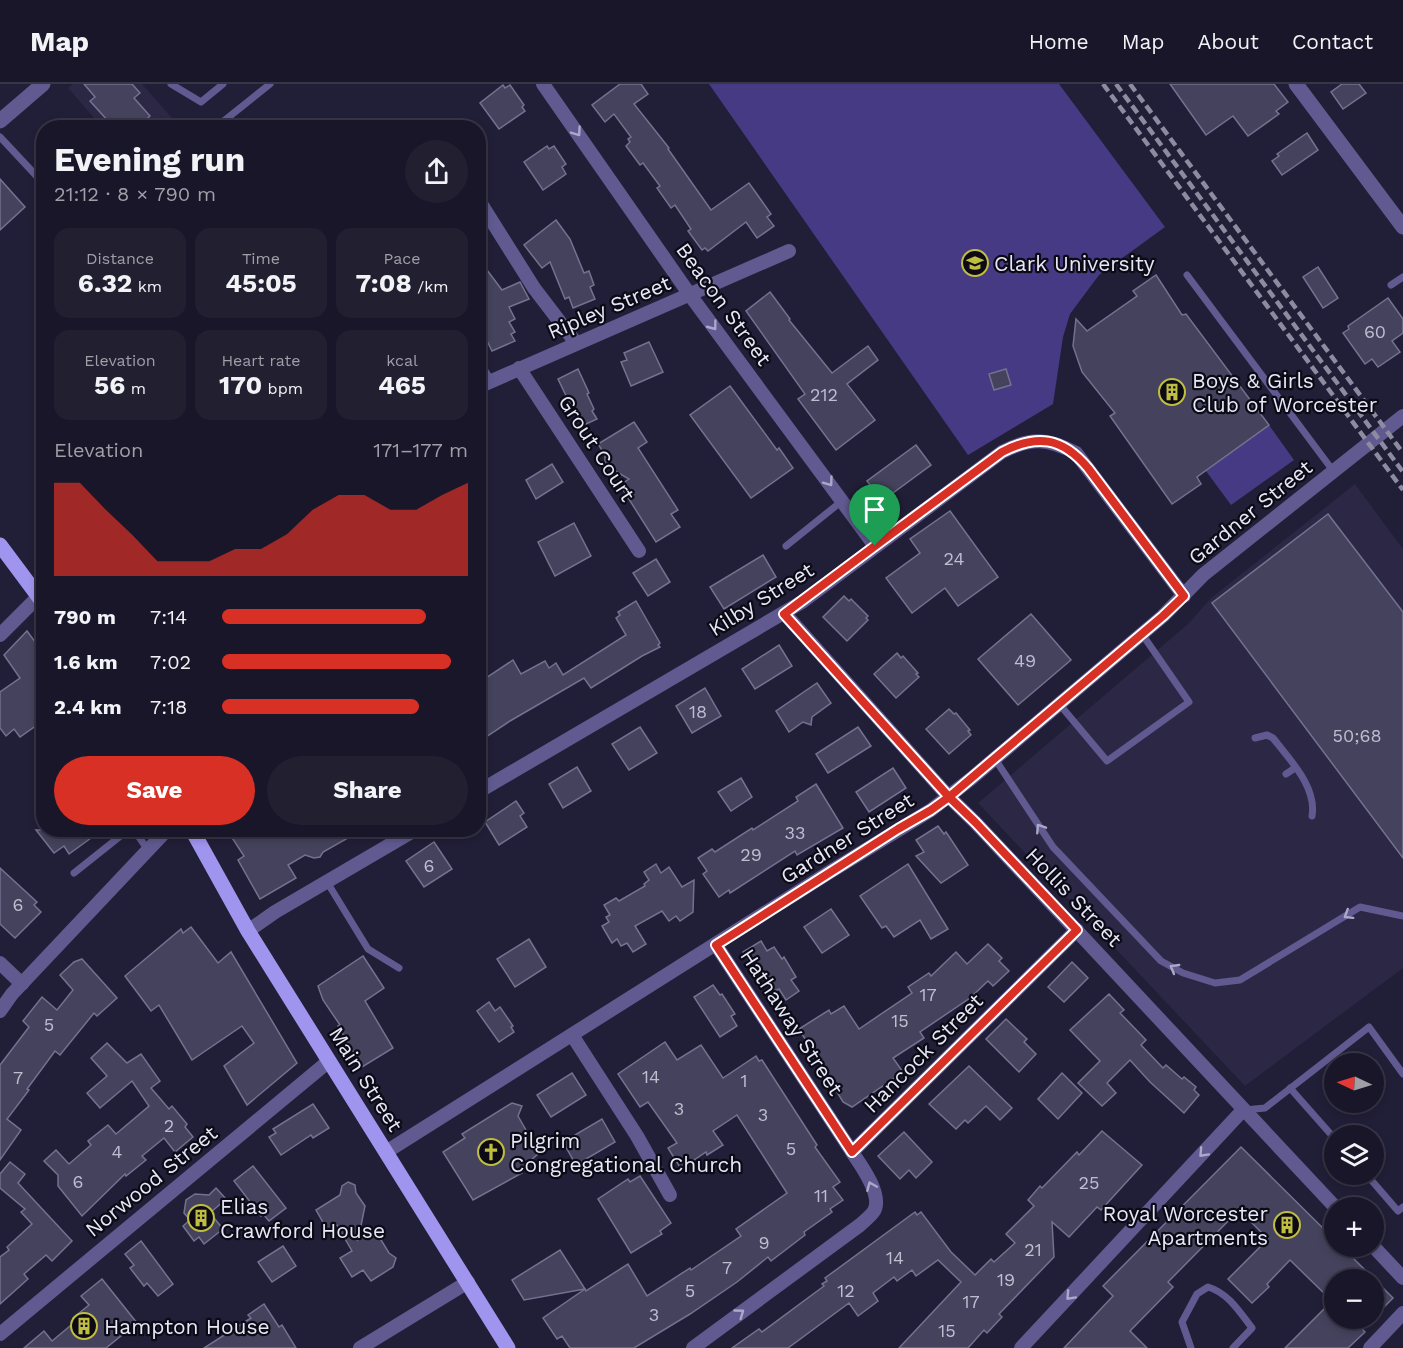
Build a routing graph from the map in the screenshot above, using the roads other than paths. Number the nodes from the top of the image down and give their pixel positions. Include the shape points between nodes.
1 (171, 84) edge
2 (224, 84) edge
3 (270, 84) edge
4 (543, 84) edge
5 (1296, 84) edge
6 (38, 86) edge
7 (225, 120) edge
8 (0, 121) edge
9 (0, 137) edge
10 (36, 175) edge
11 (486, 212) edge
12 (1403, 227) edge
13 (789, 251) dead end
14 (1187, 275) dead end
15 (1403, 277) edge
16 (1391, 285) dead end
17 (690, 295) junction
18 (576, 343) junction
19 (519, 368) junction
20 (486, 383) edge
21 (1403, 416) edge
22 (1334, 472) junction
23 (843, 500) junction
24 (0, 545) edge
25 (786, 546) dead end
26 (875, 546) junction
27 (639, 551) dead end
28 (36, 593) edge
29 (1184, 596) junction
30 (36, 604) edge
31 (784, 614) junction
32 (1142, 634) junction
33 (0, 635) edge
34 (1060, 705) junction
35 (1255, 738) dead end
36 (995, 759) junction
37 (1295, 768) junction
38 (1286, 774) dead end
39 (486, 787) edge
40 (949, 797) junction
41 (1312, 816) dead end
42 (119, 837) edge
43 (139, 837) edge
44 (162, 837) edge
45 (196, 837) edge
46 (403, 837) edge
47 (148, 850) junction
48 (74, 873) dead end
49 (327, 882) junction
50 (1403, 916) edge
51 (1077, 930) junction
52 (248, 931) junction
53 (716, 945) junction
54 (0, 963) edge
55 (399, 968) dead end
56 (22, 984) junction
57 (0, 1011) edge
58 (572, 1035) junction
59 (329, 1061) junction
60 (1403, 1074) edge
61 (1290, 1088) junction
62 (1243, 1110) junction
63 (1324, 1127) edge
64 (387, 1152) junction
65 (852, 1152) junction
66 (1376, 1185) edge
67 (670, 1194) dead end
68 (1326, 1197) edge
69 (1403, 1207) edge
70 (1383, 1257) edge
71 (1403, 1278) edge
72 (468, 1282) junction
73 (1403, 1313) edge
74 (0, 1334) edge
75 (360, 1348) edge
76 (508, 1348) edge
77 (693, 1348) edge
78 (1021, 1348) edge
79 (1191, 1348) edge
80 (1233, 1348) edge
81 (1370, 1348) edge

1 - 2 lane via 201,102
3 - 7 lane
4 -> 17 street, Beacon Street
5 - 12 street
6 - 8 street
9 - 10 lane
11 - 18 street via 534,288
13 - 17 street, Ripley Street
14 - 22 lane
15 - 16 lane
17 - 18 street, Ripley Street
17 -> 23 street, Beacon Street
18 - 19 street, Ripley Street
19 - 20 street, Ripley Street
19 - 27 street, Grout Court
21 - 22 street, Gardner Street
22 - 29 street, Gardner Street via 1203,575
23 - 25 lane
23 - 26 street, Beacon Street
24 - 28 main road
26 - 29 street, Kilby Street via 1002,452 1019,443 1059,444 1076,453
26 - 31 street, Kilby Street
29 - 32 street, Gardner Street
30 - 33 street
31 - 39 street, Kilby Street
31 - 40 street, Hollis Street
32 - 34 street, Gardner Street
32 - 34 lane via 1189,702 1107,761
34 - 36 street, Gardner Street
35 - 37 lane via 1273,738
36 - 40 street, Gardner Street
50 -> 36 lane via 1360,907 1240,981 1215,983 1183,973 1161,960 1053,847
37 - 38 lane
37 - 41 lane via 1305,781 1314,807
40 - 51 street, Hollis Street
40 - 53 street, Gardner Street
42 - 48 lane
43 - 47 lane
44 - 47 street
45 - 52 main road, Main Street
46 - 49 street
47 - 56 street
49 - 52 street
49 - 55 lane via 368,949
51 - 62 street, Hollis Street
51 - 65 street, Hancock Street
52 - 59 main road, Main Street
53 - 58 street, Gardner Street
53 - 65 street, Hathaway Street
54 - 56 street
56 - 57 street
58 - 64 street, Gardner Street
58 - 67 street
59 - 64 main road, Main Street
59 - 74 street, Norwood Street
60 - 61 lane via 1369,1027
61 - 62 lane via 1265,1108
61 - 63 lane
62 - 68 street, Hollis Street
62 -> 78 street
64 - 72 main road, Main Street
77 -> 65 street via 860,1225 874,1210 872,1184
66 - 69 lane via 1398,1211
70 - 71 street
72 - 75 street
72 - 76 main road, Main Street
73 - 81 street
79 - 80 lane via 1182,1322 1197,1294 1208,1287 1230,1300 1252,1328

